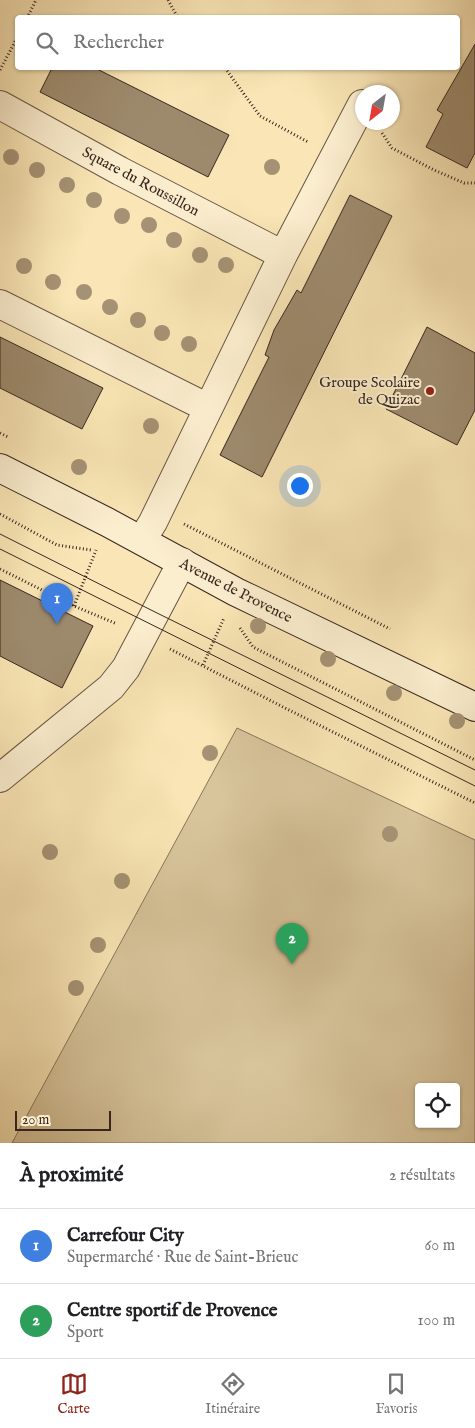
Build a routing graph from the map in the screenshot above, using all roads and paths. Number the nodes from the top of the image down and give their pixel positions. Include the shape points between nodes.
1 (36, 0) edge
2 (168, 0) edge
3 (28, 15) edge
4 (176, 15) edge
5 (15, 42) edge
6 (0, 70) edge
7 (226, 70) edge
8 (0, 105) edge
9 (355, 118) edge
10 (380, 130) edge
11 (335, 157) junction
12 (475, 184) edge
13 (283, 256) junction
14 (0, 304) edge
15 (208, 408) junction
16 (0, 433) edge
17 (9, 438) dead end
18 (0, 468) edge
19 (158, 510) junction
20 (0, 514) edge
21 (142, 540) junction
22 (104, 555) dead end
23 (182, 562) junction
24 (0, 569) edge
25 (218, 614) dead end
26 (231, 622) dead end
27 (238, 626) dead end
28 (395, 632) dead end
29 (144, 636) junction
30 (475, 707) edge
31 (475, 760) edge
32 (0, 778) edge
33 (475, 803) edge

1 - 3 path
2 - 4 path
5 - 6 path
7 - 11 path via 260,116
8 - 13 street, Square du Roussillon
9 - 11 street
10 - 12 path via 392,148 434,170 464,183
11 - 13 street
13 - 15 street
14 - 15 street
15 - 19 street
16 - 17 path
18 - 21 street, Avenue de Provence
19 - 21 street
19 - 28 path
20 - 22 path via 57,545 96,550
21 - 23 street, Avenue de Provence
23 - 29 street
23 - 30 street, Avenue de Provence via 236,592
24 - 29 path
25 - 26 path
27 - 31 path via 253,647
29 - 32 street via 111,687
29 - 33 path

